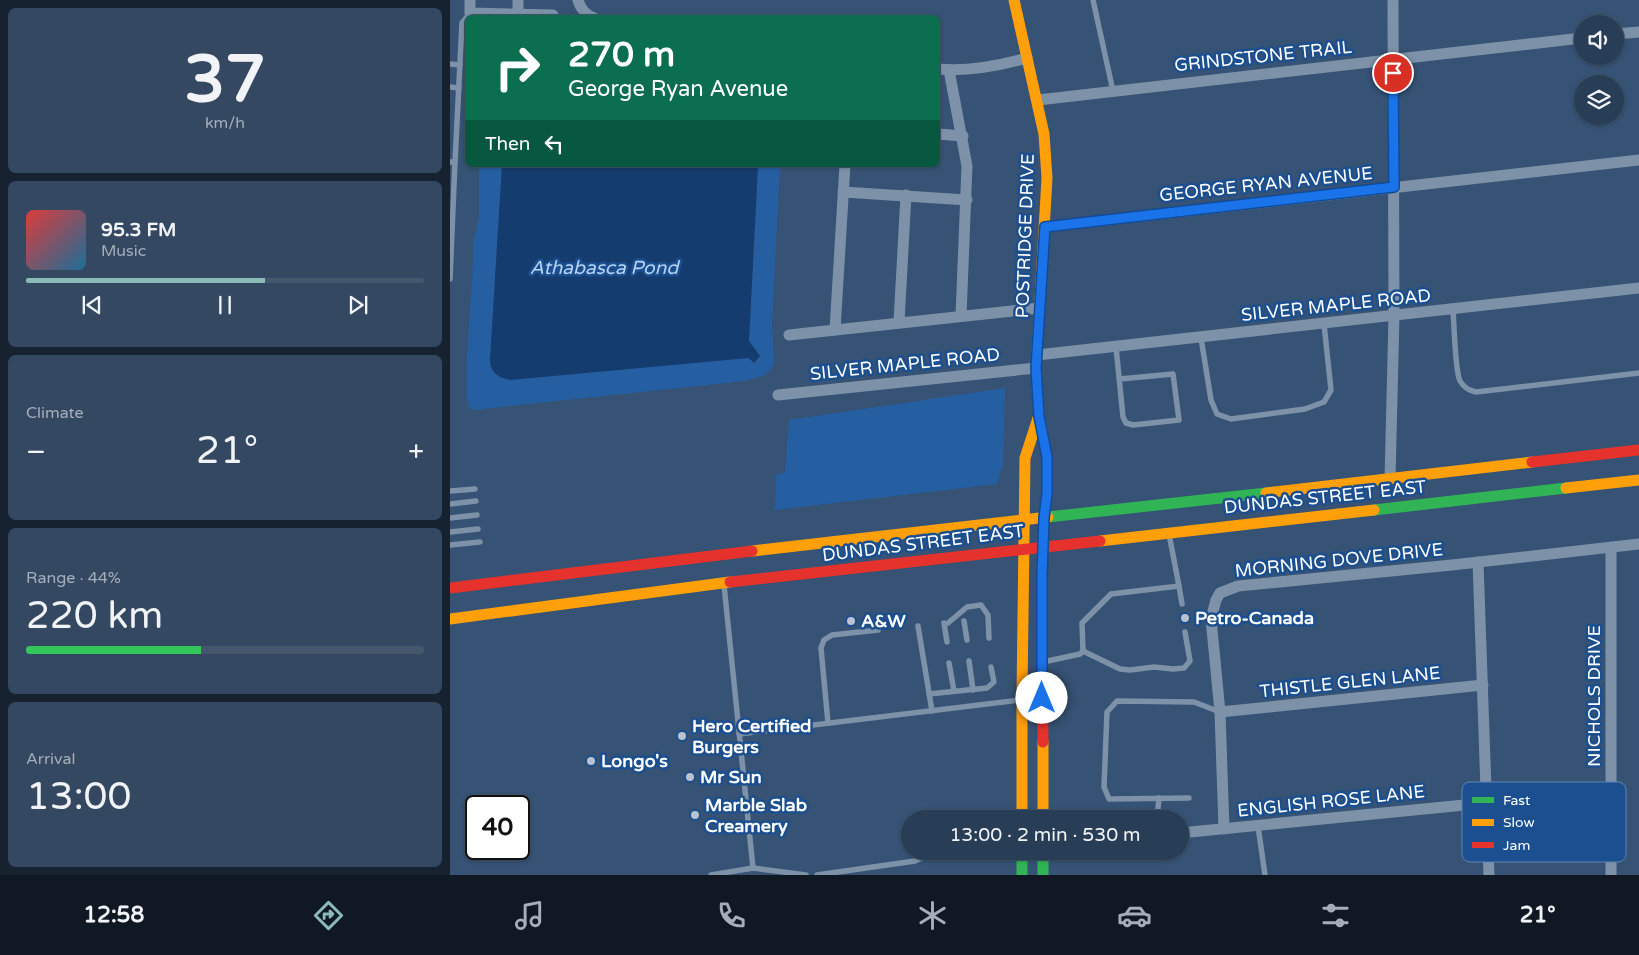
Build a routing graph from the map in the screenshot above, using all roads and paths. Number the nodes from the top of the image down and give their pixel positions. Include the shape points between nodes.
1 (470, 0) edge
2 (518, 0) edge
3 (578, 0) edge
4 (1014, 0) edge
5 (1093, 0) edge
6 (1393, 0) edge
7 (470, 13) joint
8 (518, 14) junction
9 (553, 15) dead end
10 (588, 15) edge
11 (465, 19) edge
12 (1639, 32) edge
13 (1624, 33) edge
14 (1574, 39) edge
15 (1027, 58) junction
16 (1394, 59) junction
17 (450, 64) edge
18 (460, 65) junction
19 (943, 69) edge
20 (450, 88) edge
21 (459, 88) junction
22 (1113, 91) junction
23 (1038, 100) junction
24 (940, 134) edge
25 (963, 136) junction
26 (1639, 160) edge
27 (453, 162) edge
28 (845, 167) edge
29 (1394, 187) junction
30 (844, 192) junction
31 (906, 196) junction
32 (967, 200) junction
33 (1045, 227) junction
34 (451, 233) edge
35 (450, 279) edge
36 (1639, 288) edge
37 (1040, 308) junction
38 (1453, 309) junction
39 (961, 316) junction
40 (1394, 316) junction
41 (899, 322) junction
42 (1324, 324) junction
43 (835, 330) junction
44 (789, 335) dead end
45 (1201, 338) junction
46 (1116, 347) junction
47 (1037, 355) junction
48 (1036, 368) junction
49 (1639, 373) edge
50 (1120, 379) junction
51 (778, 395) dead end
52 (1039, 416) junction
53 (1639, 450) edge
54 (1390, 479) junction
55 (1639, 480) edge
56 (475, 489) dead end
57 (450, 491) edge
58 (476, 501) dead end
59 (450, 504) edge
60 (477, 515) dead end
61 (450, 518) edge
62 (1044, 518) junction
63 (1024, 520) junction
64 (478, 529) dead end
65 (450, 532) edge
66 (1169, 532) junction
67 (480, 542) dead end
68 (1639, 544) edge
69 (450, 545) edge
70 (1044, 546) junction
71 (1611, 547) junction
72 (1024, 549) junction
73 (1478, 562) junction
74 (724, 583) junction
75 (1179, 586) junction
76 (450, 588) edge
77 (1182, 604) dead end
78 (450, 619) edge
79 (964, 621) dead end
80 (918, 626) dead end
81 (878, 630) dead end
82 (1185, 632) dead end
83 (989, 638) dead end
84 (967, 640) dead end
85 (947, 642) dead end
86 (1083, 651) junction
87 (969, 661) dead end
88 (1043, 662) junction
89 (949, 663) dead end
90 (991, 667) dead end
91 (1483, 685) junction
92 (973, 690) junction
93 (954, 692) junction
94 (929, 694) junction
95 (1022, 697) junction
96 (932, 711) junction
97 (1220, 712) junction
98 (828, 723) junction
99 (739, 734) junction
100 (1485, 782) edge
101 (1611, 782) edge
102 (1158, 798) junction
103 (1189, 798) dead end
104 (1462, 805) edge
105 (1022, 810) edge
106 (1043, 810) edge
107 (1157, 810) edge
108 (1258, 826) junction
109 (1224, 829) junction
110 (1189, 832) edge
111 (917, 860) edge
112 (1022, 860) edge
113 (1043, 860) edge
114 (1488, 862) edge
115 (1611, 862) edge
116 (753, 868) junction
117 (711, 875) edge
118 (806, 875) edge
119 (817, 875) edge
120 (1022, 875) edge
121 (1043, 875) edge
122 (1265, 875) edge
123 (1489, 875) edge
124 (1611, 875) edge

1 - 7 street
2 - 8 street
3 - 10 street
4 - 15 main road, POSTRIDGE DRIVE
5 - 22 lane
6 - 16 street
7 - 8 street
8 - 9 street
11 - 18 lane via 462,23
12 - 13 street
14 - 16 street, GRINDSTONE TRAIL
15 - 19 street via 980,69
15 - 23 main road, POSTRIDGE DRIVE
16 - 22 street, GRINDSTONE TRAIL
16 - 29 street
17 - 18 lane
18 - 21 lane
19 - 25 street
20 - 21 lane
21 - 27 lane
22 - 23 street, GRINDSTONE TRAIL
23 - 33 main road, POSTRIDGE DRIVE via 1046,158
24 - 25 street
25 - 32 street
26 - 29 street, GEORGE RYAN AVENUE
27 - 34 lane
28 - 30 street
29 - 33 street, GEORGE RYAN AVENUE
29 - 40 street
30 - 31 street
30 - 43 street
31 - 32 street
31 - 41 street
32 - 39 street
33 - 37 main road, POSTRIDGE DRIVE
34 - 35 lane
36 - 38 street, SILVER MAPLE ROAD
37 - 39 street
37 - 47 main road, POSTRIDGE DRIVE
38 - 40 street, SILVER MAPLE ROAD
38 - 49 lane via 1459,377 1470,390 1476,392
39 - 41 street
40 - 42 street, SILVER MAPLE ROAD
40 - 54 street
41 - 43 street
42 - 45 street, SILVER MAPLE ROAD
42 - 45 lane via 1331,390 1324,402 1305,409 1231,419 1217,414 1211,400
43 - 44 street
45 - 46 street, SILVER MAPLE ROAD
46 - 47 street, SILVER MAPLE ROAD
46 - 50 lane
47 - 48 main road, POSTRIDGE DRIVE
48 - 51 street, SILVER MAPLE ROAD
48 - 52 main road, POSTRIDGE DRIVE
50 - 50 lane via 1126,423 1179,420 1173,374
52 - 62 main road, POSTRIDGE DRIVE via 1047,457
52 - 63 main road, POSTRIDGE DRIVE via 1025,458
53 - 54 main road, DUNDAS STREET EAST
54 - 62 main road, DUNDAS STREET EAST
55 - 66 main road, DUNDAS STREET EAST
56 - 57 lane
58 - 59 lane
60 - 61 lane
62 - 63 main road, DUNDAS STREET EAST
62 - 70 main road, POSTRIDGE DRIVE
63 - 72 main road, POSTRIDGE DRIVE
63 - 76 main road, DUNDAS STREET EAST
64 - 65 lane
66 - 70 main road, DUNDAS STREET EAST
66 - 75 lane
67 - 69 lane
68 - 71 street, MORNING DOVE DRIVE
70 - 72 main road, DUNDAS STREET EAST
70 - 88 main road, POSTRIDGE DRIVE
71 - 73 street, MORNING DOVE DRIVE
71 - 101 street, NICHOLS DRIVE
72 - 74 main road, DUNDAS STREET EAST
72 - 95 main road, POSTRIDGE DRIVE
73 - 91 street
73 - 97 street, MORNING DOVE DRIVE via 1238,586 1220,593 1210,619
74 - 78 main road, DUNDAS STREET EAST
74 - 99 lane
75 - 77 lane
75 - 86 lane via 1111,594 1082,623
79 - 84 lane
80 - 94 lane
81 - 98 lane via 832,635 824,640 821,648
82 - 86 lane via 1190,661 1184,668 1120,669
83 - 85 lane via 988,615 981,605 967,607 946,623
86 - 88 lane
87 - 92 lane
88 - 106 main road, POSTRIDGE DRIVE
89 - 93 lane
90 - 92 lane via 994,682 987,688
91 - 97 street, THISTLE GLEN LANE
91 - 100 street
92 - 93 lane
93 - 94 lane
94 - 96 lane
95 - 96 lane
95 - 105 main road, POSTRIDGE DRIVE
96 - 98 lane
97 - 102 lane via 1194,702 1117,701 1107,712 1104,788 1109,799
97 - 109 street, MORNING DOVE DRIVE
98 - 99 lane
99 - 116 lane
102 - 103 lane
102 - 107 lane
104 - 108 street, ENGLISH ROSE LANE
108 - 109 street, ENGLISH ROSE LANE
108 - 122 lane
109 - 110 street, ENGLISH ROSE LANE
111 - 119 lane
112 - 120 main road
113 - 121 main road
114 - 123 street
115 - 124 street, NICHOLS DRIVE
116 - 117 lane
116 - 118 lane

